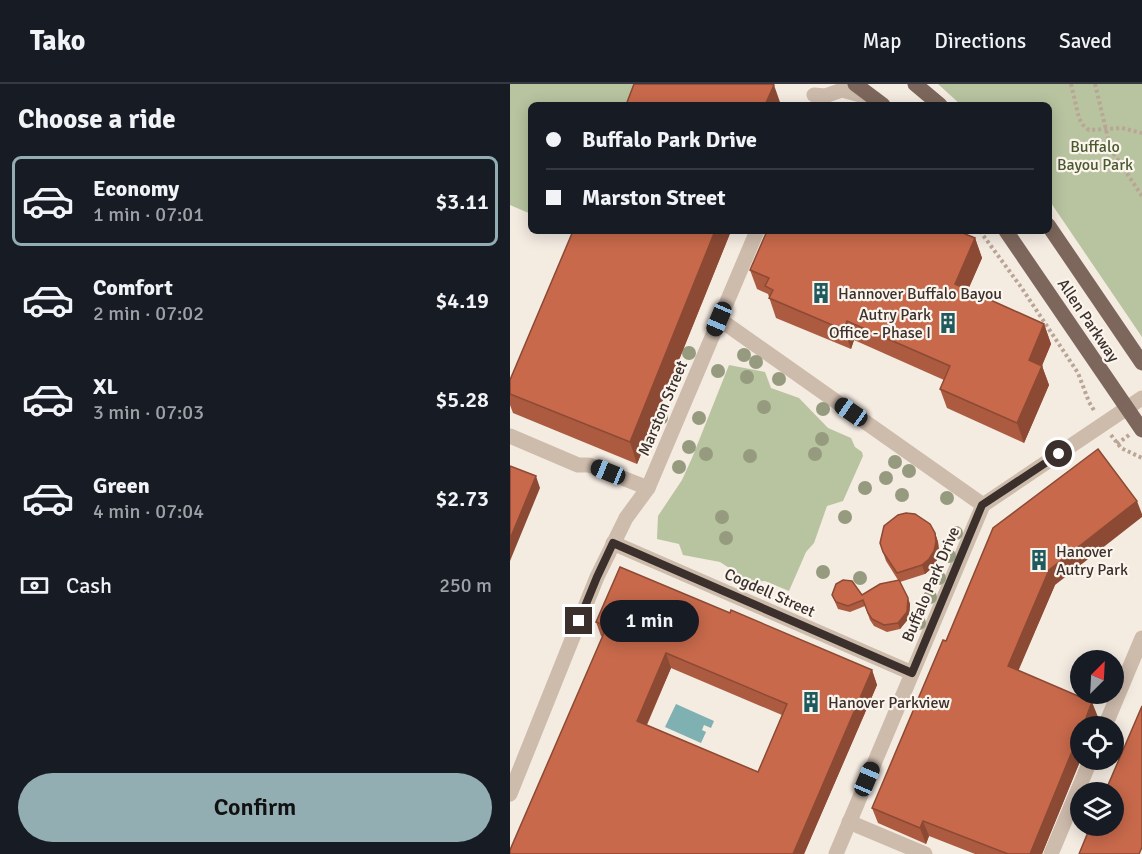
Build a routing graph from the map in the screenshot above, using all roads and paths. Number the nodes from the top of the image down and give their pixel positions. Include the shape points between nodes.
1 (855, 84) edge
2 (915, 84) edge
3 (1071, 84) edge
4 (1095, 84) edge
5 (812, 95) edge
6 (880, 102) edge
7 (936, 102) edge
8 (1106, 129) junction
9 (1142, 133) edge
10 (1142, 196) edge
11 (1052, 231) edge
12 (756, 234) edge
13 (982, 234) edge
14 (1008, 234) edge
15 (719, 319) junction
16 (1142, 363) edge
17 (1142, 399) edge
18 (1092, 408) dead end
19 (1128, 408) junction
20 (1142, 430) edge
21 (510, 436) edge
22 (1117, 444) dead end
23 (1142, 458) edge
24 (648, 488) junction
25 (982, 505) junction
26 (613, 543) junction
27 (1142, 638) edge
28 (912, 673) junction
29 (1109, 716) edge
30 (1086, 770) edge
31 (510, 794) edge
32 (849, 822) junction
33 (836, 854) edge
34 (925, 854) edge
35 (1051, 854) edge

1 - 6 main road
2 - 7 main road
3 - 8 path via 1083,125 1089,130
4 - 8 path
5 - 6 street via 825,96 842,90
8 - 9 path
8 - 10 path via 1114,154
11 - 16 main road, Allen Parkway
12 - 15 street, Marston Street
13 - 18 path via 1077,373
14 - 19 main road, Allen Parkway
15 - 24 street, Marston Street
15 - 25 street
17 - 19 street
19 - 20 main road, Allen Parkway
19 - 25 street
21 - 24 street via 578,465 589,465
22 - 23 path
24 - 26 street, Marston Street
25 - 28 street, Buffalo Park Drive
26 - 28 street, Cogdell Street
26 - 31 street, Marston Street
27 - 29 street
28 - 32 street, Buffalo Park Drive
30 - 35 street
32 - 33 street, Buffalo Park Drive
32 - 34 street

